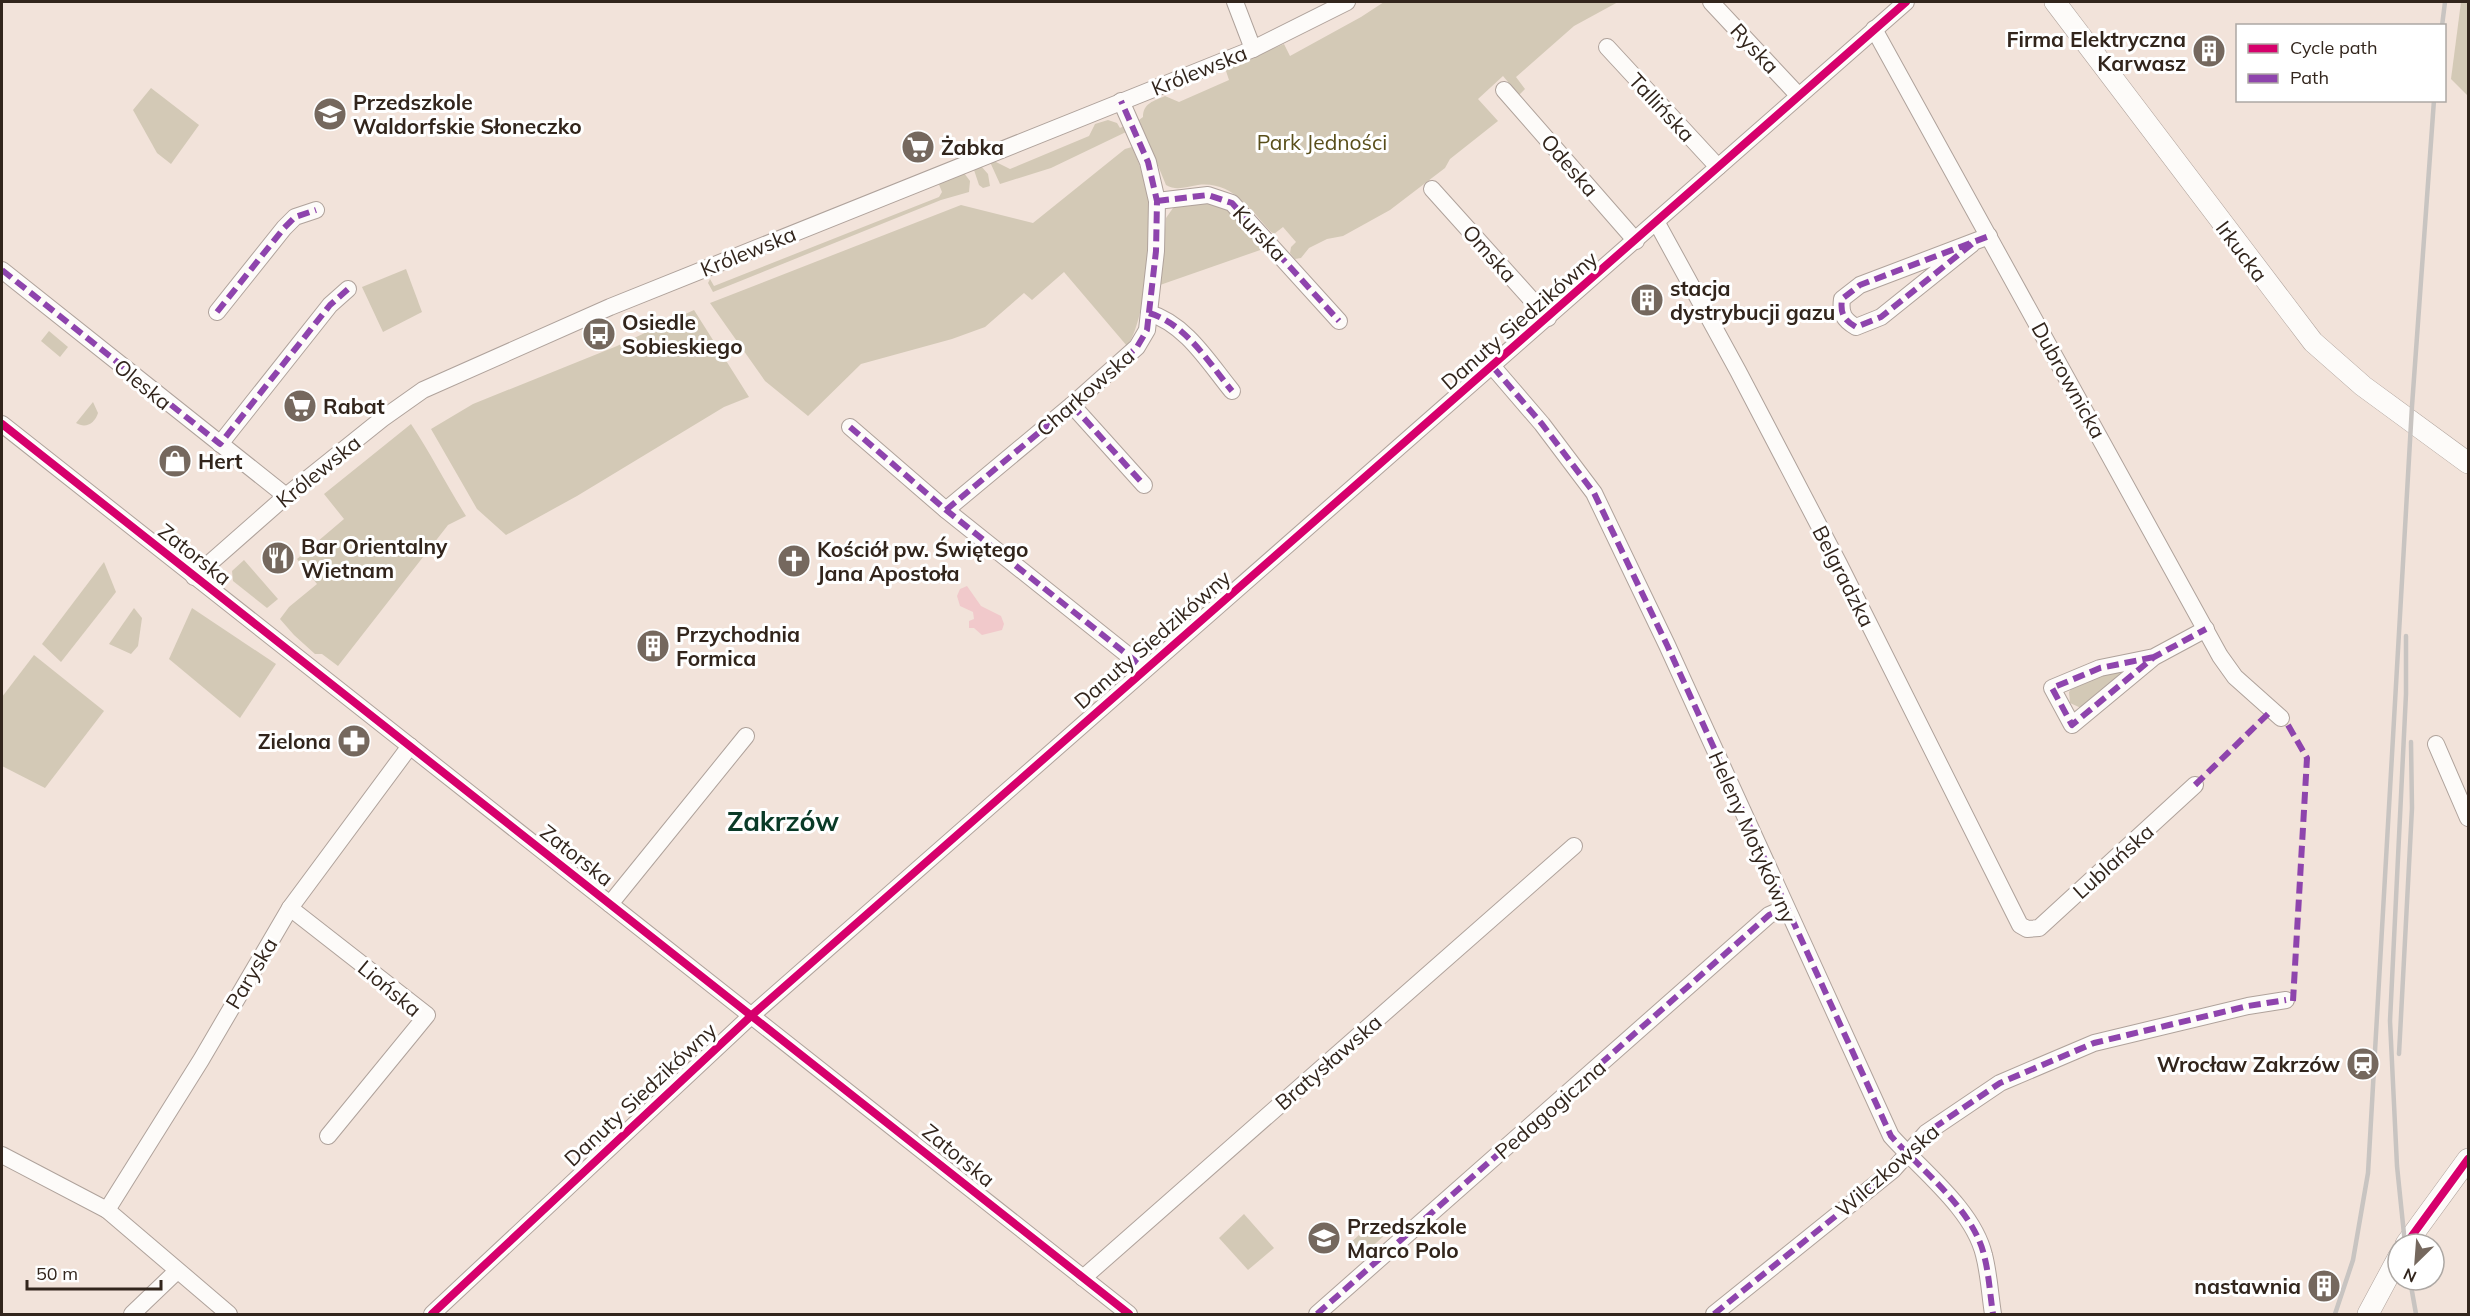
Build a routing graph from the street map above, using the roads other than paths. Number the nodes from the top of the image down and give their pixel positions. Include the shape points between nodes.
1 (1235, 2) edge
2 (1347, 2) edge
3 (1711, 2) edge
4 (1906, 2) edge
5 (2055, 2) edge
6 (1874, 29) junction
7 (1607, 47) dead end
8 (1252, 49) junction
9 (1504, 90) dead end
10 (1798, 95) junction
11 (1121, 101) junction
12 (1718, 167) junction
13 (1432, 189) dead end
14 (1157, 201) junction
15 (316, 210) dead end
16 (1657, 223) junction
17 (1989, 236) junction
18 (1636, 241) junction
19 (1972, 244) junction
20 (2, 270) edge
21 (348, 289) dead end
22 (217, 312) dead end
23 (1149, 313) junction
24 (1548, 318) junction
25 (1339, 321) dead end
26 (1492, 367) junction
27 (1232, 391) dead end
28 (1072, 405) junction
29 (2, 424) edge
30 (850, 427) dead end
31 (220, 444) junction
32 (2469, 463) edge
33 (1144, 485) dead end
34 (286, 496) junction
35 (946, 510) junction
36 (194, 578) junction
37 (2206, 629) junction
38 (2154, 657) junction
39 (1144, 668) junction
40 (2281, 718) dead end
41 (746, 736) dead end
42 (2436, 744) dead end
43 (410, 746) junction
44 (2195, 785) dead end
45 (2469, 818) edge
46 (1574, 846) dead end
47 (610, 904) junction
48 (290, 908) junction
49 (1785, 908) junction
50 (2027, 929) joint
51 (2286, 1000) dead end
52 (752, 1014) junction
53 (328, 1136) dead end
54 (2, 1155) edge
55 (1907, 1155) junction
56 (2469, 1159) edge
57 (107, 1210) junction
58 (2415, 1232) edge
59 (177, 1271) junction
60 (1083, 1278) junction
61 (2386, 1280) edge
62 (132, 1314) edge
63 (229, 1314) edge
64 (432, 1314) edge
65 (1129, 1314) edge
66 (1317, 1314) edge
67 (1714, 1314) edge
68 (1993, 1314) edge
69 (2368, 1314) edge

1 - 8 street
2 - 8 street, Królewska
3 - 10 street, Ryska
4 - 6 street, Danuty Siedzikówny
5 - 32 street, Irkucka via 2313,342 2363,386
6 - 10 street, Danuty Siedzikówny
6 - 17 street, Dubrownicka
7 - 12 street, Tallińska
8 - 11 street, Królewska
9 - 18 street, Odeska
10 - 12 street, Danuty Siedzikówny
11 - 14 street, Charkowska via 1148,162
11 - 34 street, Królewska via 620,303 423,390
12 - 16 street, Danuty Siedzikówny
13 - 24 street, Omska
14 - 23 street, Charkowska
14 - 25 street, Kurska via 1209,195 1232,203
15 - 22 street via 295,217 284,228
16 - 18 street, Danuty Siedzikówny
16 - 50 street, Belgradzka via 1839,564 2014,917
17 - 19 street
17 - 37 street, Dubrownicka
18 - 24 street, Danuty Siedzikówny
19 - 19 street via 1860,285 1842,299 1840,310 1845,320 1856,327 1881,317
20 - 31 street, Oleska
21 - 31 street via 330,305
23 - 27 street via 1181,330
23 - 28 street, Charkowska via 1147,330 1137,347
24 - 26 street, Danuty Siedzikówny
26 - 39 street, Danuty Siedzikówny
26 - 49 street, Heleny Motykówny via 1594,493
28 - 33 street
28 - 35 street, Charkowska
29 - 36 street, Zatorska
30 - 35 street
31 - 34 street, Oleska
34 - 36 street, Królewska
35 - 39 street
36 - 43 street, Zatorska
37 - 38 street
37 - 40 street, Dubrownicka via 2235,677
38 - 38 street via 2100,668 2052,688 2072,725
39 - 52 street, Danuty Siedzikówny
41 - 47 street, Zatorska
42 - 45 street
43 - 47 street, Zatorska
43 - 48 street, Paryska
44 - 50 street, Lublańska via 2039,928
46 - 60 street, Bratysławska
47 - 52 street, Zatorska
48 - 53 street, Liońska via 428,1015
48 - 57 street, Paryska
49 - 55 street, Heleny Motykówny via 1891,1136
49 - 66 street, Pedagogiczna via 1769,915
51 - 55 street, Wilczkowska via 2094,1043 2019,1073 1926,1133
52 - 60 street, Zatorska
52 - 64 street, Danuty Siedzikówny
54 - 57 street
55 - 67 street, Wilczkowska
55 - 68 street, Heleny Motykówny via 1970,1225 1984,1253
56 - 58 street
57 - 59 street
59 - 62 street
59 - 63 street
60 - 65 street, Zatorska
61 - 69 street

